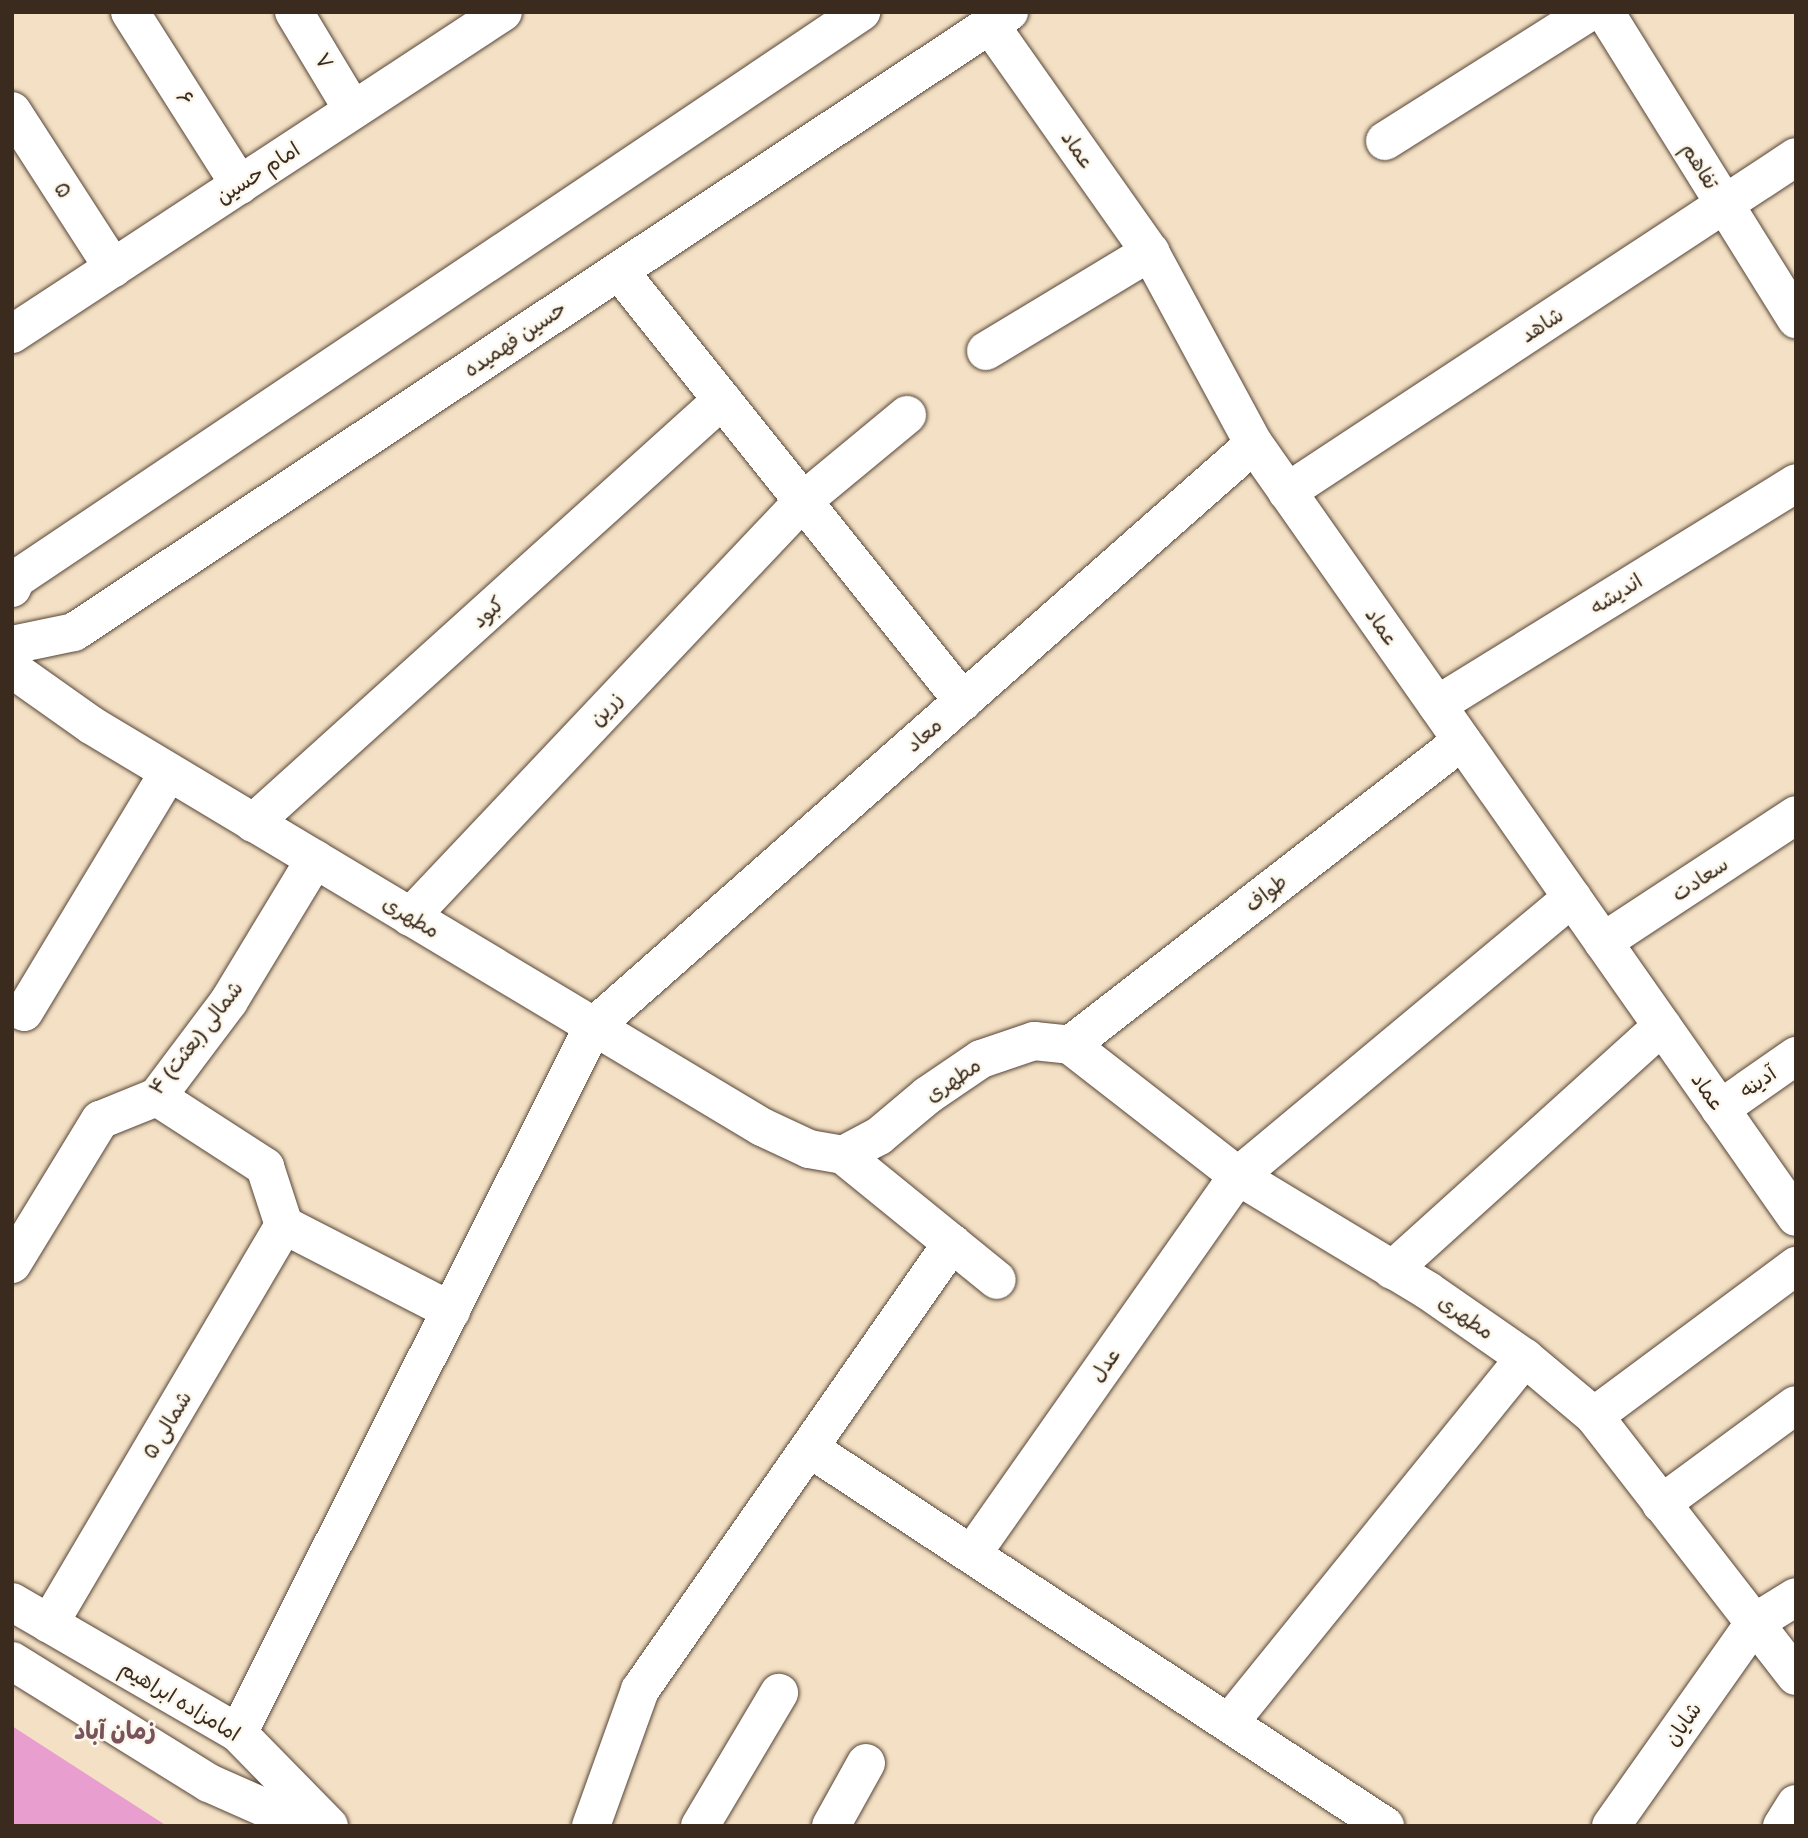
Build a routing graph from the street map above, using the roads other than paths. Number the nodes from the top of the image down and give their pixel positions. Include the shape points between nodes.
1 (130, 12) edge
2 (295, 12) edge
3 (861, 12) edge
4 (1589, 12) edge
5 (1605, 12) edge
6 (491, 16) edge
7 (999, 19) edge
8 (353, 110) junction
9 (12, 111) edge
10 (1384, 141) dead end
11 (1796, 157) edge
12 (240, 185) junction
13 (1725, 206) junction
14 (1150, 252) junction
15 (113, 268) junction
16 (618, 271) junction
17 (1796, 319) edge
18 (12, 334) edge
19 (986, 351) dead end
20 (722, 401) junction
21 (907, 415) dead end
22 (1254, 444) junction
23 (1796, 483) edge
24 (1287, 492) junction
25 (803, 501) junction
26 (12, 587) edge
27 (12, 645) edge
28 (12, 669) edge
29 (963, 701) junction
30 (1437, 705) junction
31 (1462, 741) junction
32 (169, 772) junction
33 (1796, 815) edge
34 (253, 823) junction
35 (315, 859) junction
36 (1572, 898) junction
37 (410, 917) junction
38 (1603, 942) junction
39 (24, 1012) dead end
40 (1662, 1026) junction
41 (593, 1027) junction
42 (1070, 1045) junction
43 (1796, 1056) edge
44 (156, 1097) junction
45 (1720, 1109) junction
46 (844, 1155) junction
47 (1238, 1177) junction
48 (1796, 1217) edge
49 (284, 1225) junction
50 (952, 1243) junction
51 (12, 1264) edge
52 (1796, 1266) edge
53 (1392, 1269) junction
54 (997, 1280) dead end
55 (451, 1311) junction
56 (1525, 1358) junction
57 (1796, 1405) edge
58 (1594, 1416) junction
59 (809, 1448) junction
60 (1661, 1504) junction
61 (972, 1554) junction
62 (1796, 1597) edge
63 (12, 1602) edge
64 (1754, 1623) junction
65 (49, 1624) junction
66 (12, 1661) edge
67 (1796, 1676) edge
68 (779, 1693) dead end
69 (1228, 1723) junction
70 (239, 1733) junction
71 (866, 1763) dead end
72 (1796, 1804) edge
73 (306, 1826) edge
74 (329, 1826) edge
75 (591, 1826) edge
76 (700, 1826) edge
77 (831, 1826) edge
78 (1385, 1826) edge
79 (1611, 1826) edge
80 (1782, 1826) edge

1 - 12 street, ۶
2 - 8 street, ۷
3 - 26 street via 27,571
4 - 10 street
5 - 13 street, تفاهم
6 - 8 street, امام حسین
7 - 14 street, عماد
7 - 16 street, حسین فهمیده
8 - 12 street, امام حسین
9 - 15 street, ۵
11 - 13 street, شاهد
12 - 15 street, امام حسین
13 - 17 street, تفاهم
13 - 24 street, شاهد
14 - 19 street
14 - 22 street, عماد
15 - 18 street, امام حسین
16 - 20 street
16 - 27 street, حسین فهمیده via 74,632
20 - 25 street
20 - 34 street, کبود
21 - 25 street, زرین
22 - 24 street, عماد
22 - 29 street, معاد
23 - 30 street, اندیشه
24 - 30 street, عماد
25 - 29 street
25 - 37 street, زرین
28 - 32 street, مطهری
29 - 41 street, معاد
30 - 31 street, عماد
31 - 36 street, عماد
31 - 42 street, طواف
32 - 34 street, مطهری
32 - 39 street
33 - 38 street, سعادت
34 - 35 street, مطهری
35 - 37 street, مطهری
35 - 44 street, ۴ شمالی (بعثت) via 229,1001
36 - 38 street, عماد
36 - 47 street, عدل
37 - 41 street, مطهری
38 - 40 street, عماد
40 - 45 street, عماد
40 - 53 street
41 - 46 street, مطهری via 761,1127 809,1149
41 - 55 street
42 - 46 street, مطهری via 1034,1041 981,1059 879,1136
42 - 47 street, مطهری
43 - 45 street, آدینه
44 - 49 street via 265,1167
44 - 51 street, ۴ شمالی (بعثت) via 100,1121
45 - 48 street, عماد
46 - 50 street
47 - 53 street, مطهری
47 - 61 street, عدل
49 - 55 street
49 - 65 street, ۵ شمالی
50 - 54 street
50 - 59 street
52 - 58 street
53 - 56 street, مطهری
55 - 70 street
56 - 58 street, مطهری
56 - 69 street
57 - 60 street
58 - 60 street, مطهری
59 - 61 street
59 - 75 street via 640,1690
60 - 64 street, مطهری
61 - 69 street
62 - 64 street
63 - 65 street, امامزاده ابراهیم
64 - 67 street, مطهری
64 - 79 street, شایان
65 - 70 street, امامزاده ابراهیم
66 - 73 street via 209,1783
68 - 76 street
69 - 78 street
70 - 74 street, امامزاده ابراهیم
71 - 77 street
72 - 80 street

